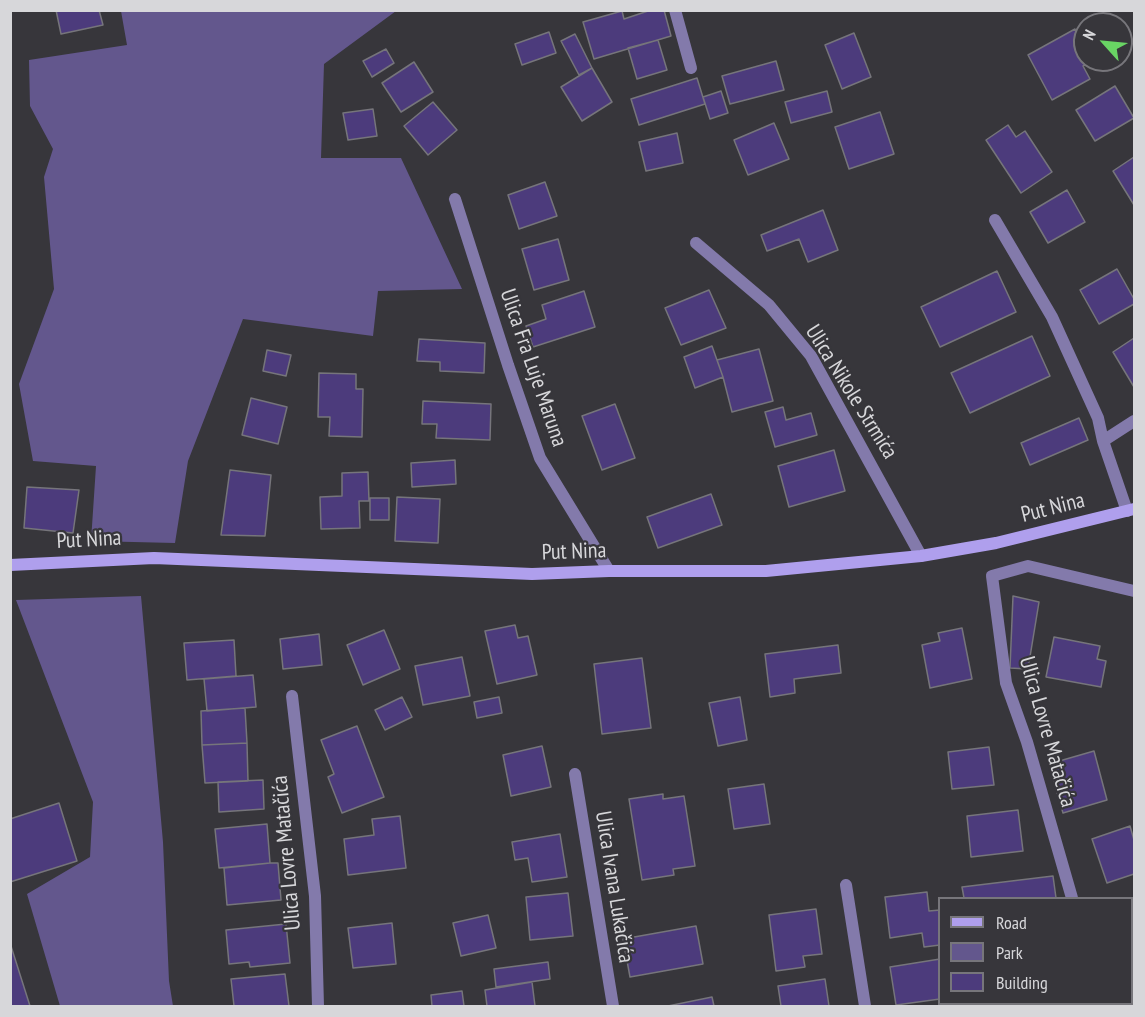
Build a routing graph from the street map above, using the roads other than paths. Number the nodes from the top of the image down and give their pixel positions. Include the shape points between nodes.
1 (675, 10) edge
2 (692, 68) dead end
3 (455, 199) dead end
4 (995, 220) dead end
5 (696, 243) dead end
6 (1134, 421) edge
7 (1103, 441) junction
8 (1131, 510) edge
9 (921, 556) junction
10 (10, 565) edge
11 (609, 571) junction
12 (1134, 591) edge
13 (292, 696) dead end
14 (575, 774) dead end
15 (846, 885) dead end
16 (1072, 897) edge
17 (318, 1006) edge
18 (613, 1006) edge
19 (865, 1006) edge

1 - 2 street
3 - 11 street, Ulica Fra Luje Maruna via 540,458
4 - 7 street via 1052,317 1098,418
5 - 9 street, Ulica Nikole Strmića via 769,305 811,356
6 - 7 street
7 - 8 street
8 - 9 main road, Put Nina via 996,543
9 - 11 main road, Put Nina via 766,571
10 - 11 main road, Put Nina via 154,558 532,574
12 - 16 street, Ulica Lovre Matačića via 1028,566 992,576 1005,683 1028,742
13 - 17 street, Ulica Lovre Matačića via 315,896
14 - 18 street, Ulica Ivana Lukačića
15 - 19 street

